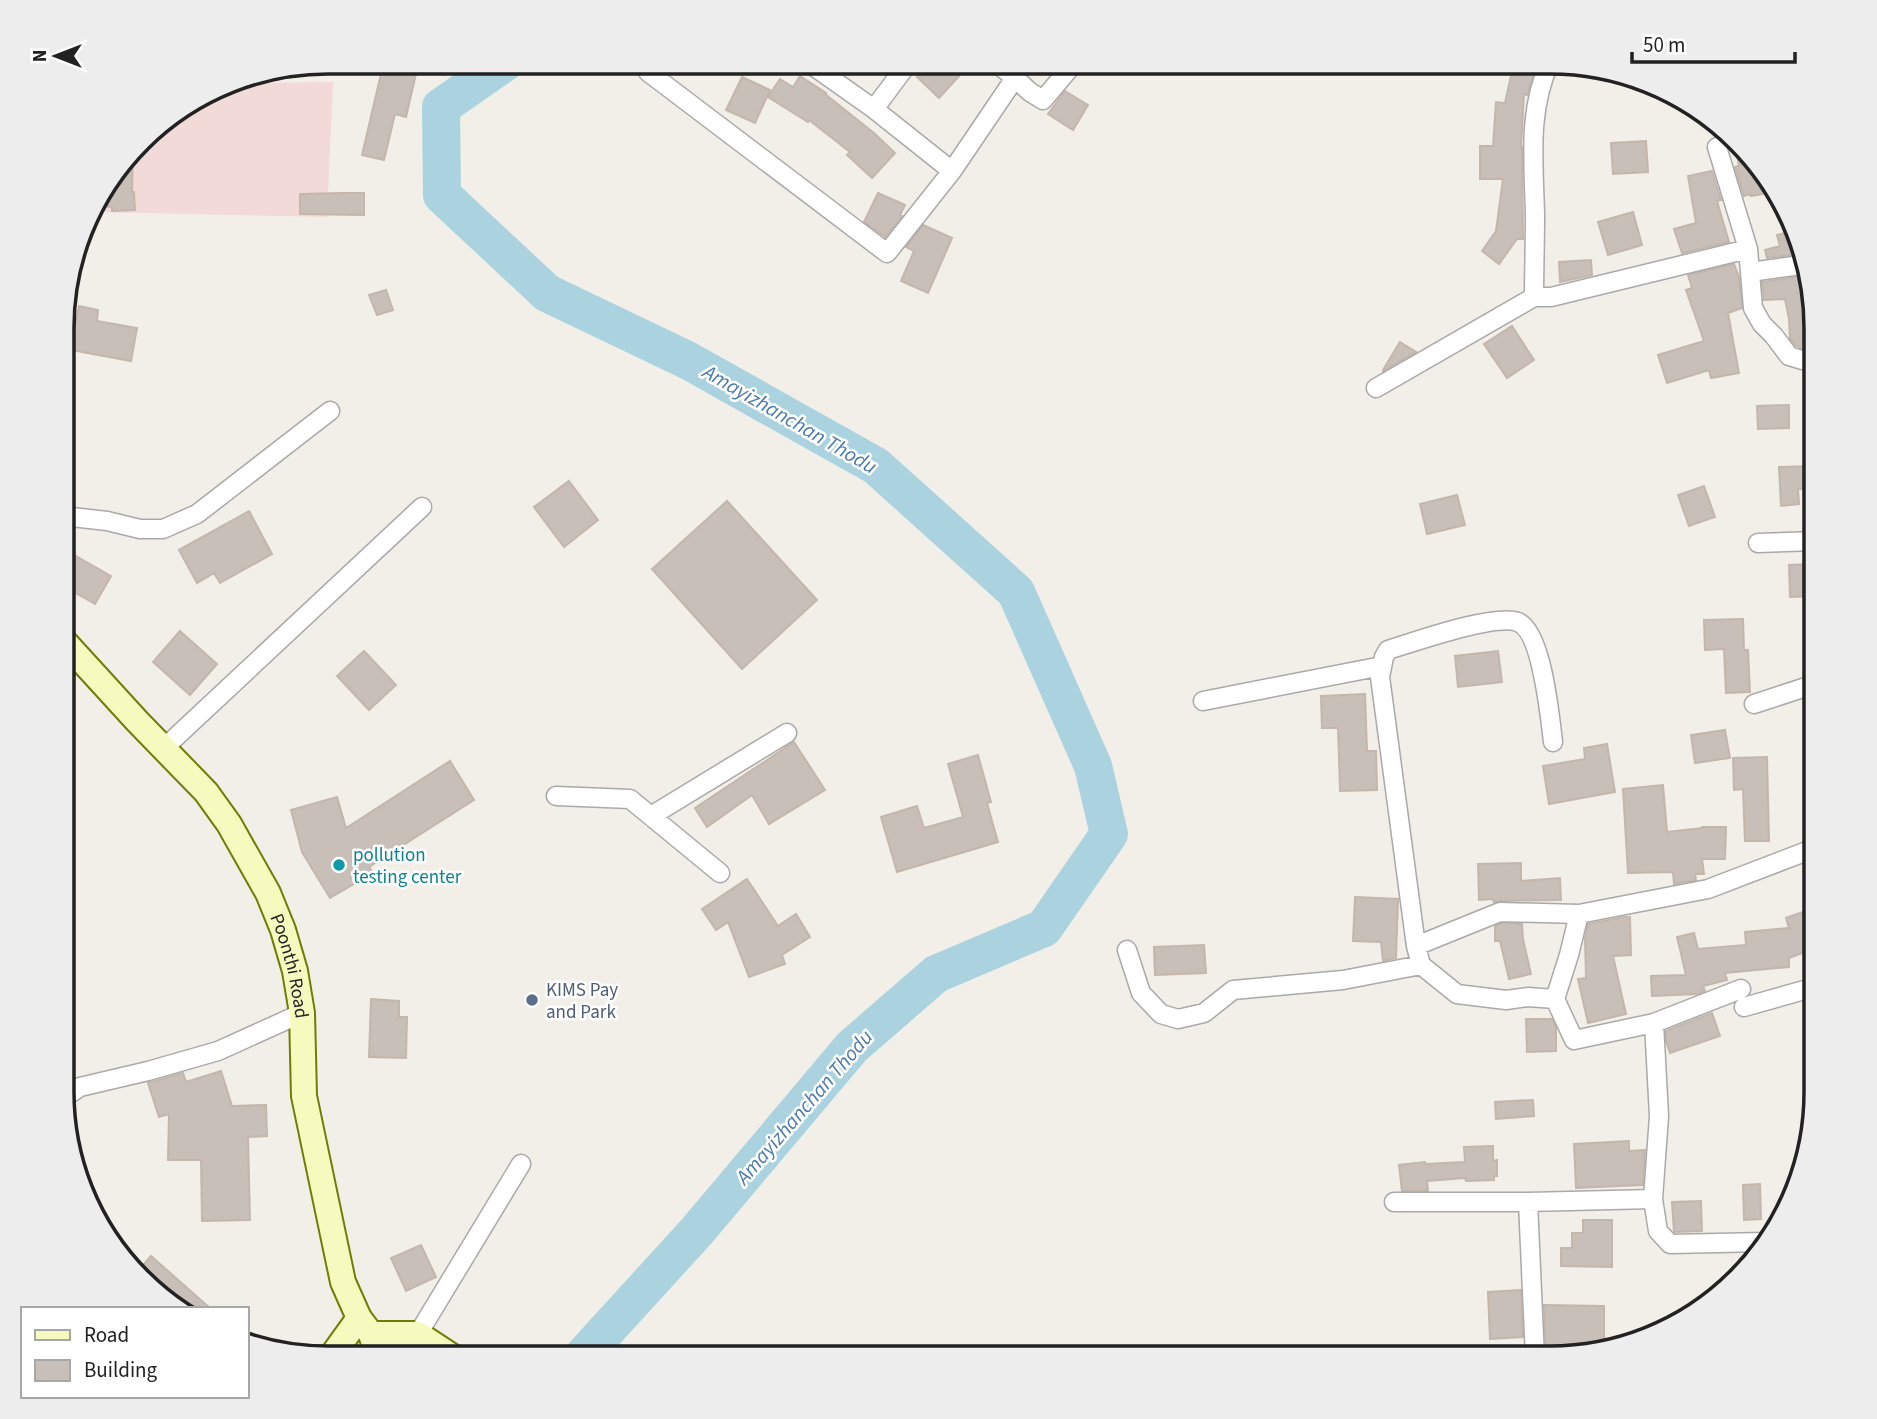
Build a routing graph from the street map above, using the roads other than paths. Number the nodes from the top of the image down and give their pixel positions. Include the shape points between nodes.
1 (651, 74) edge
2 (824, 74) edge
3 (900, 74) edge
4 (1009, 74) edge
5 (1065, 74) edge
6 (1545, 74) edge
7 (1014, 78) junction
8 (874, 109) junction
9 (1717, 148) dead end
10 (952, 171) junction
11 (1748, 249) junction
12 (1796, 266) edge
13 (1750, 272) junction
14 (1534, 297) junction
15 (1804, 360) edge
16 (1376, 388) dead end
17 (330, 411) dead end
18 (422, 507) dead end
19 (74, 517) edge
20 (1804, 541) edge
21 (1758, 543) dead end
22 (74, 652) edge
23 (1382, 666) junction
24 (1804, 688) edge
25 (1202, 701) dead end
26 (1754, 704) dead end
27 (787, 733) dead end
28 (1553, 742) dead end
29 (163, 748) junction
30 (556, 796) dead end
31 (651, 816) junction
32 (1804, 852) edge
33 (720, 873) dead end
34 (1579, 914) junction
35 (1416, 946) junction
36 (1127, 950) dead end
37 (1421, 965) junction
38 (1804, 989) edge
39 (1555, 999) junction
40 (302, 1013) junction
41 (1654, 1023) junction
42 (74, 1091) edge
43 (521, 1164) dead end
44 (1653, 1199) junction
45 (1394, 1202) dead end
46 (1528, 1202) junction
47 (1754, 1242) edge
48 (418, 1334) junction
49 (369, 1336) edge
50 (351, 1346) edge
51 (436, 1346) edge
52 (1534, 1346) edge

1 - 10 street via 887,253
2 - 8 street
3 - 8 street
4 - 7 street
5 - 7 street via 1043,100
6 - 14 street via 1533,126
7 - 10 street
8 - 10 street
9 - 11 street
11 - 13 street
11 - 14 street via 1551,297
12 - 13 street
13 - 15 street via 1754,309 1762,324 1789,356
14 - 16 street
17 - 19 street via 197,514 163,528
18 - 29 street
20 - 21 street
22 - 29 main road, Poonthi Road
23 - 25 street
23 - 28 street via 1388,650 1486,622 1519,622 1536,650
23 - 35 street
24 - 26 street
27 - 31 street
29 - 40 main road, Poonthi Road via 222,814 268,893 295,971
30 - 31 street via 630,799
31 - 33 street
32 - 34 street via 1708,889
34 - 35 street via 1500,912
34 - 39 street
35 - 37 street
36 - 37 street via 1141,993 1161,1014 1178,1019 1204,1013 1233,990 1343,980
37 - 39 street via 1457,994
38 - 41 street via 1742,998
39 - 41 street via 1574,1040
40 - 42 street via 218,1051
40 - 49 main road, Poonthi Road via 304,1096 343,1282
41 - 44 street via 1659,1116
43 - 48 street
44 - 46 street
44 - 47 street via 1658,1231 1670,1244
45 - 46 street
46 - 52 street
48 - 49 main road
48 - 51 main road
49 - 50 main road

